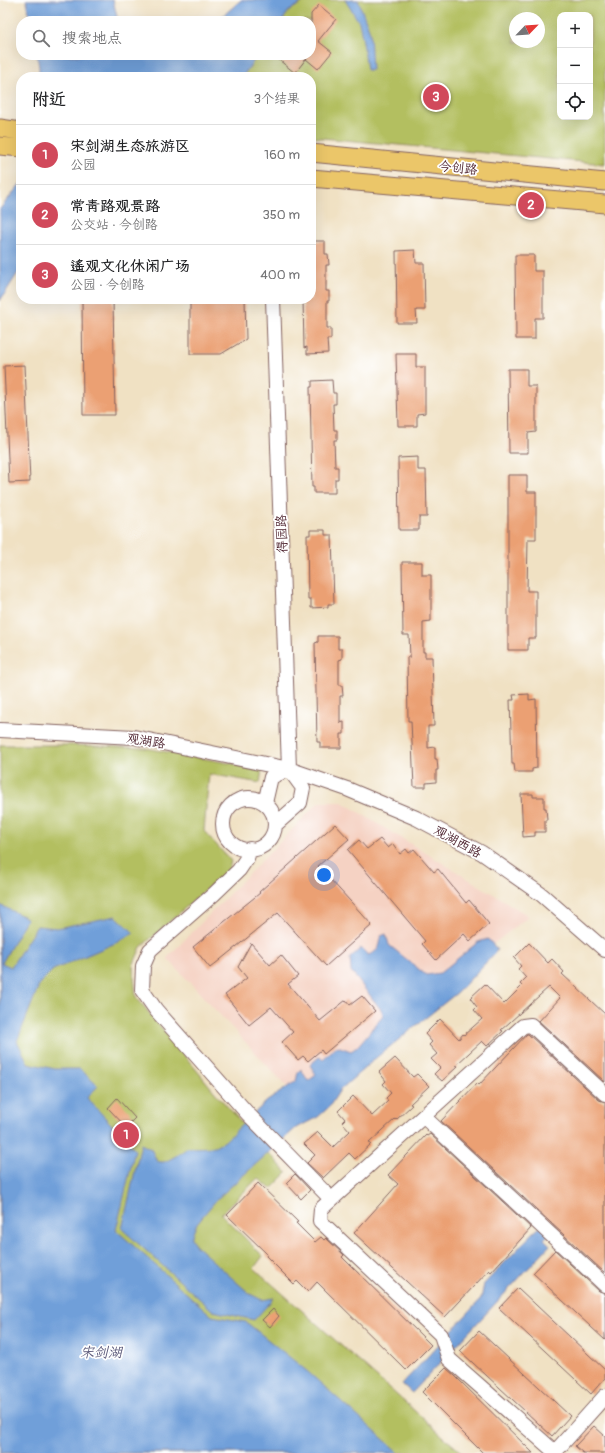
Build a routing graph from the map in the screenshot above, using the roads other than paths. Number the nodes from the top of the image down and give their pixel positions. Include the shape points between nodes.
1 (0, 128) edge
2 (16, 130) edge
3 (0, 146) edge
4 (16, 148) edge
5 (316, 153) edge
6 (316, 178) edge
7 (605, 182) edge
8 (605, 204) edge
9 (274, 304) edge
10 (0, 730) edge
11 (290, 769) junction
12 (265, 803) junction
13 (275, 826) junction
14 (250, 849) junction
15 (605, 950) edge
16 (605, 1094) edge
17 (424, 1117) junction
18 (331, 1199) junction
19 (605, 1285) edge
20 (605, 1396) edge
21 (555, 1453) edge

1 - 2 main road
3 - 4 main road
5 - 7 main road, 今创路
6 - 8 main road, 今创路
9 - 11 street, 得园路
10 - 11 street, 观湖路 via 134,737
11 - 12 street via 271,777
11 - 13 street via 303,788 300,803
11 - 15 street, 观湖西路 via 347,789 416,818 482,853 542,895
12 - 13 street via 274,817
12 - 14 street via 249,797 241,799 233,803 224,816 224,833 229,841 236,846
13 - 14 street via 268,841 261,847
14 - 18 street via 239,870 150,950 143,966 142,990 156,1010 248,1114
16 - 17 street via 531,1025 523,1026
17 - 18 street
17 - 19 street
18 - 21 street via 321,1209 320,1221 441,1335 449,1360
20 - 21 street

